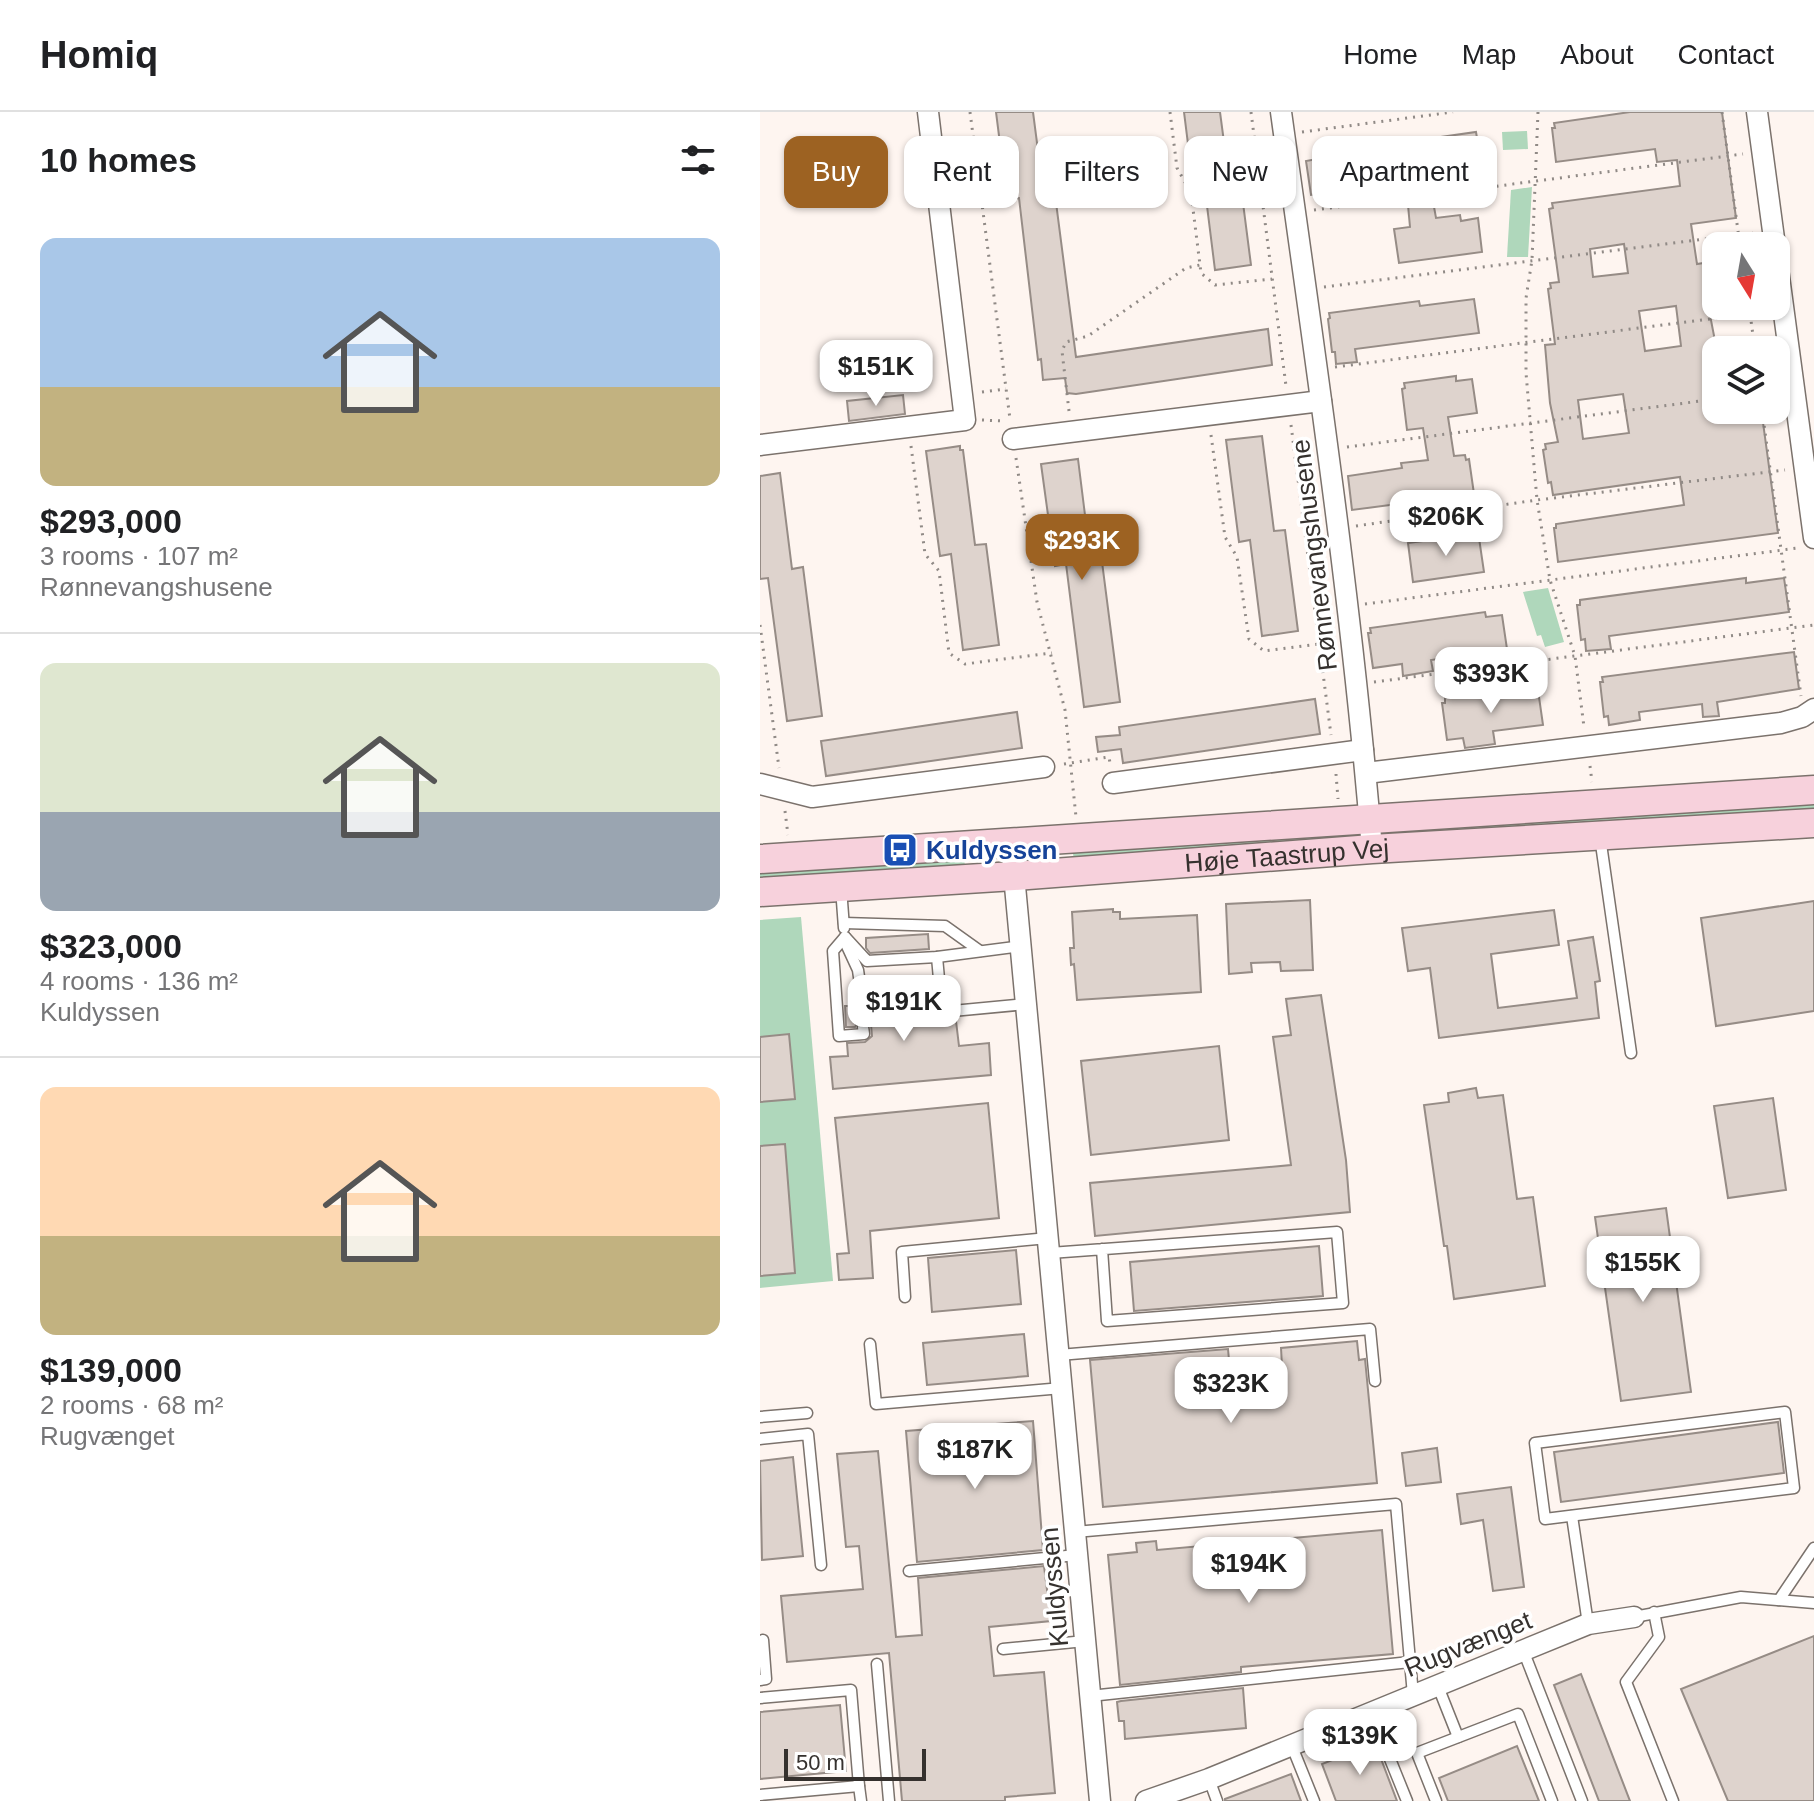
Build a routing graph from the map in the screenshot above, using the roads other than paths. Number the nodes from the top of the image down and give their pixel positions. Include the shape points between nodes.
1 (928, 112) edge
2 (1281, 112) edge
3 (1757, 112) edge
4 (1773, 232) edge
5 (1785, 320) edge
6 (1321, 401) junction
7 (1013, 439) road end
8 (760, 445) edge
9 (1808, 543) edge
10 (1805, 707) edge
11 (1363, 750) junction
12 (1044, 767) road end
13 (1366, 773) junction
14 (1113, 783) road end
15 (760, 784) edge
16 (1814, 790) edge
17 (1369, 819) junction
18 (1814, 823) edge
19 (1600, 835) junction
20 (1011, 843) junction
21 (1372, 849) junction
22 (760, 859) edge
23 (1014, 876) junction
24 (841, 887) junction
25 (760, 892) edge
26 (844, 923) junction
27 (845, 937) junction
28 (1022, 946) junction
29 (980, 951) junction
30 (937, 957) junction
31 (865, 988) road end
32 (1027, 1004) junction
33 (863, 1027) dead end
34 (1631, 1053) dead end
35 (1049, 1246) junction
36 (1102, 1249) junction
37 (905, 1297) dead end
38 (870, 1344) dead end
39 (1059, 1355) junction
40 (1375, 1381) dead end
41 (1062, 1388) junction
42 (807, 1413) dead end
43 (760, 1417) edge
44 (760, 1439) edge
45 (1572, 1516) junction
46 (1075, 1532) junction
47 (1814, 1548) edge
48 (1077, 1555) junction
49 (821, 1565) dead end
50 (909, 1571) dead end
51 (1779, 1600) junction
52 (1814, 1603) edge
53 (1644, 1614) junction
54 (1588, 1624) junction
55 (763, 1640) dead end
56 (1085, 1641) junction
57 (1003, 1649) dead end
58 (1523, 1650) junction
59 (1410, 1662) junction
60 (877, 1664) dead end
61 (760, 1680) edge
62 (1437, 1684) junction
63 (1413, 1695) junction
64 (1090, 1696) junction
65 (760, 1698) edge
66 (1371, 1712) junction
67 (1458, 1737) junction
68 (1291, 1744) junction
69 (1209, 1779) junction
70 (859, 1786) junction
71 (760, 1795) edge
72 (861, 1801) edge
73 (889, 1801) edge
74 (1100, 1801) edge
75 (1146, 1801) edge
76 (1217, 1801) edge
77 (1314, 1801) edge
78 (1407, 1801) edge
79 (1436, 1801) edge
80 (1552, 1801) edge
81 (1582, 1801) edge
82 (1673, 1801) edge

1 - 8 street via 965,420
2 - 6 street, Rønnevangshusene
3 - 4 street
5 - 9 street via 1805,468
6 - 7 street, Rønnevangshusene
6 - 11 street, Rønnevangshusene
10 - 13 street via 1792,721
11 - 13 street, Rønnevangshusene
11 - 14 street
12 - 15 street via 812,797
13 - 17 street, Rønnevangshusene
16 - 17 street, Høje Taastrup Vej
17 - 20 street, Høje Taastrup Vej
17 - 21 street, Rønnevangshusene
18 - 19 street, Høje Taastrup Vej
19 - 21 street, Høje Taastrup Vej
19 - 34 lane
20 - 22 street, Høje Taastrup Vej
20 - 23 street, Kuldyssen
21 - 23 street, Høje Taastrup Vej
23 - 24 street, Høje Taastrup Vej
23 - 28 street, Kuldyssen
24 - 25 street, Høje Taastrup Vej
24 - 26 lane
26 - 27 lane
26 - 29 lane via 945,926
27 - 30 lane via 867,961
27 - 31 lane
27 - 33 lane via 833,951 839,1036 864,1034
28 - 29 lane
28 - 32 street, Kuldyssen
29 - 30 lane
30 - 32 lane via 942,1012
32 - 35 street, Kuldyssen
35 - 36 lane
35 - 37 lane via 902,1252
35 - 39 street, Kuldyssen
36 - 36 lane via 1337,1232 1343,1303 1107,1321
38 - 41 lane via 876,1404
39 - 40 lane via 1370,1329
39 - 41 street, Kuldyssen
41 - 46 street, Kuldyssen
42 - 43 lane
44 - 49 lane via 808,1434
45 - 45 lane via 1794,1488 1785,1412 1535,1443 1545,1519
45 - 54 lane
46 - 48 street, Kuldyssen
46 - 59 lane via 1396,1504
47 - 51 lane
48 - 50 lane
48 - 56 street, Kuldyssen
51 - 52 lane
51 - 53 lane via 1741,1597
53 - 54 street, Rugvænget
53 - 82 lane via 1659,1637 1626,1682
54 - 58 street, Rugvænget
55 - 61 lane via 766,1679
56 - 57 lane
56 - 64 street, Kuldyssen
58 - 62 street, Rugvænget
58 - 81 lane
59 - 63 lane
59 - 64 lane
60 - 73 lane
62 - 63 street, Rugvænget
62 - 67 lane
63 - 66 street, Rugvænget
64 - 74 street, Kuldyssen
65 - 70 lane via 851,1690
66 - 68 street, Rugvænget
66 - 78 lane
67 - 79 lane via 1417,1753
67 - 80 lane via 1518,1714
68 - 69 street, Rugvænget
68 - 77 lane
69 - 75 street, Rugvænget
69 - 76 lane
70 - 71 lane
70 - 72 lane

